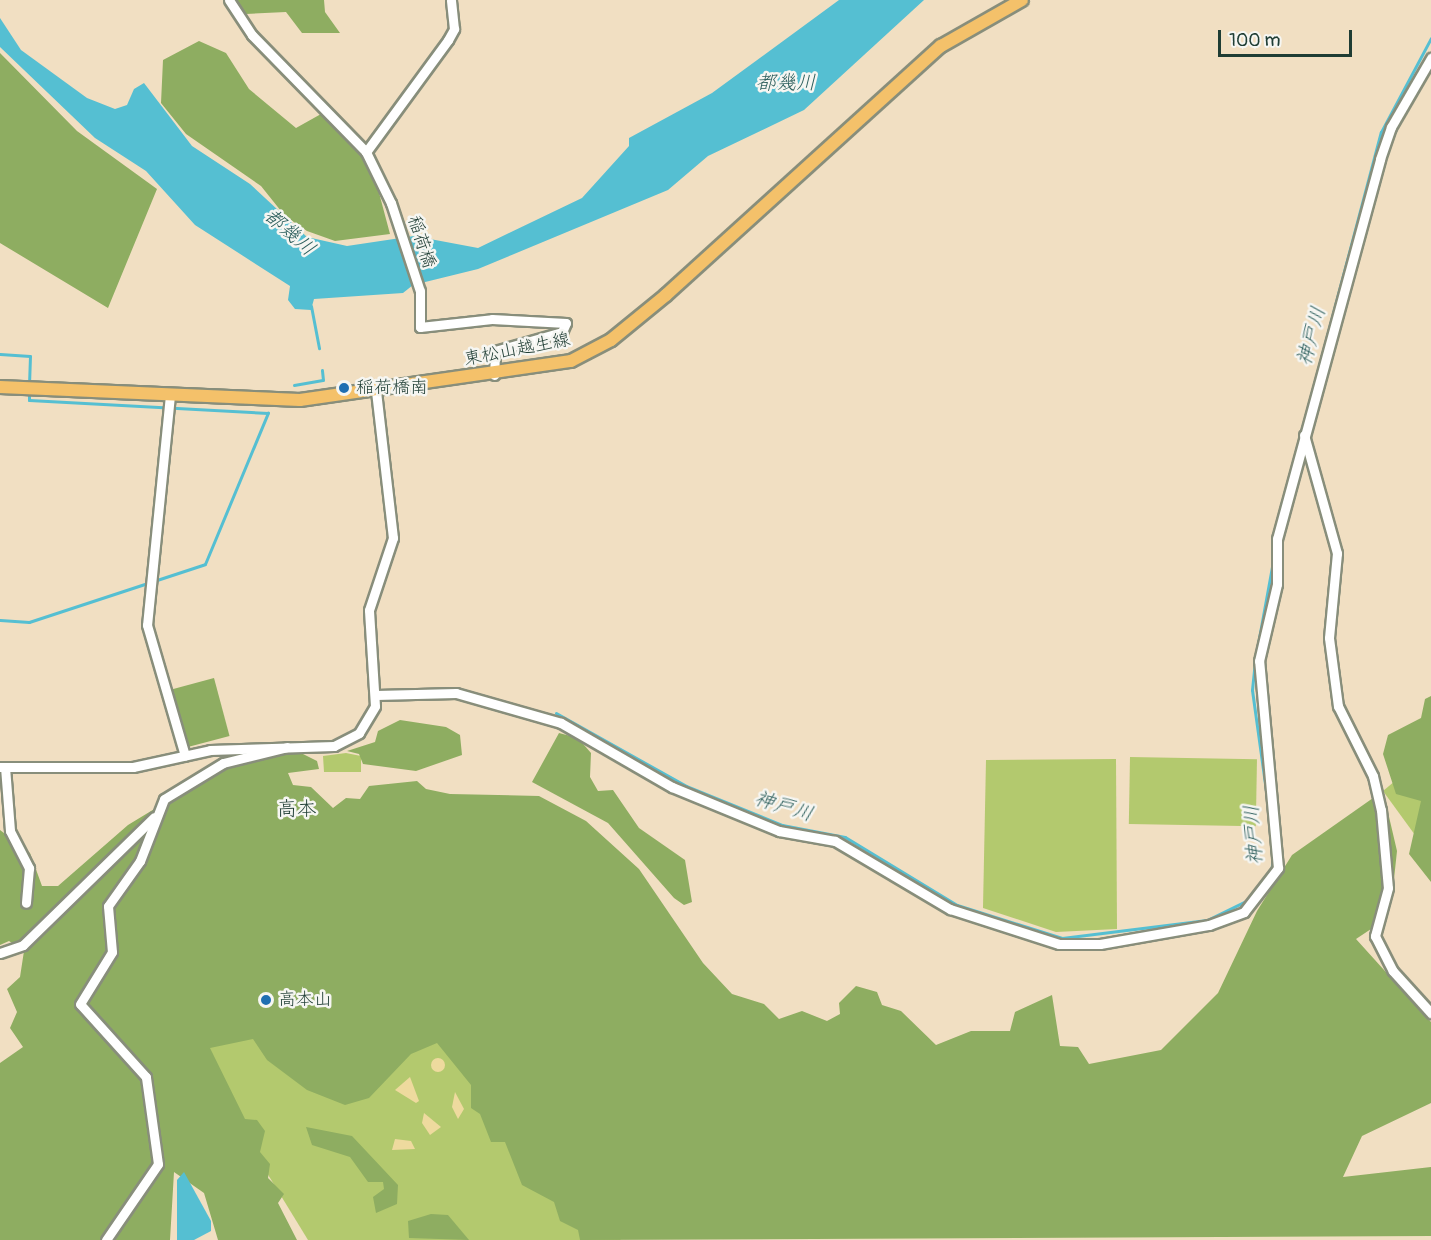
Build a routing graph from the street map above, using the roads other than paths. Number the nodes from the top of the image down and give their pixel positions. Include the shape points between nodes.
1 (229, 0) edge
2 (451, 0) edge
3 (1022, 0) edge
4 (1431, 58) edge
5 (366, 152) junction
6 (494, 375) junction
7 (0, 387) edge
8 (376, 391) junction
9 (170, 395) junction
10 (1304, 435) junction
11 (376, 695) junction
12 (289, 746) junction
13 (185, 756) junction
14 (3, 767) edge
15 (154, 817) junction
16 (26, 903) dead end
17 (0, 953) edge
18 (1431, 1013) edge
19 (106, 1240) edge

1 - 5 street, 稲荷橋 via 252,35
2 - 5 street via 454,29 448,40
3 - 6 main road, 東松山越生線 via 980,21 913,69 732,238 611,340 571,361
4 - 10 street via 1391,127 1380,159
5 - 6 street, 稲荷橋 via 391,203 420,291 417,321 422,327 492,319 566,323 562,332 495,351
6 - 8 main road, 東松山越生線
7 - 9 main road, 東松山越生線
8 - 9 main road, 東松山越生線 via 254,401
8 - 11 street via 393,538 369,610
9 - 13 street via 147,625
10 - 11 street via 1277,538 1277,584 1260,661 1278,868 1255,903 1219,923 1100,944 1054,943 950,909 835,841 779,831 672,787 561,723 456,693
10 - 18 street via 1337,553 1329,638 1338,706 1373,776 1381,810 1387,898 1375,936 1393,971
11 - 12 street via 371,717 353,739 320,747
12 - 13 street
12 - 15 street via 224,763 164,799
13 - 14 street via 133,768
14 - 16 street via 10,831 29,868
15 - 17 street via 23,945
15 - 19 street via 140,861 108,906 112,952 80,1004 146,1077 158,1156 155,1172

